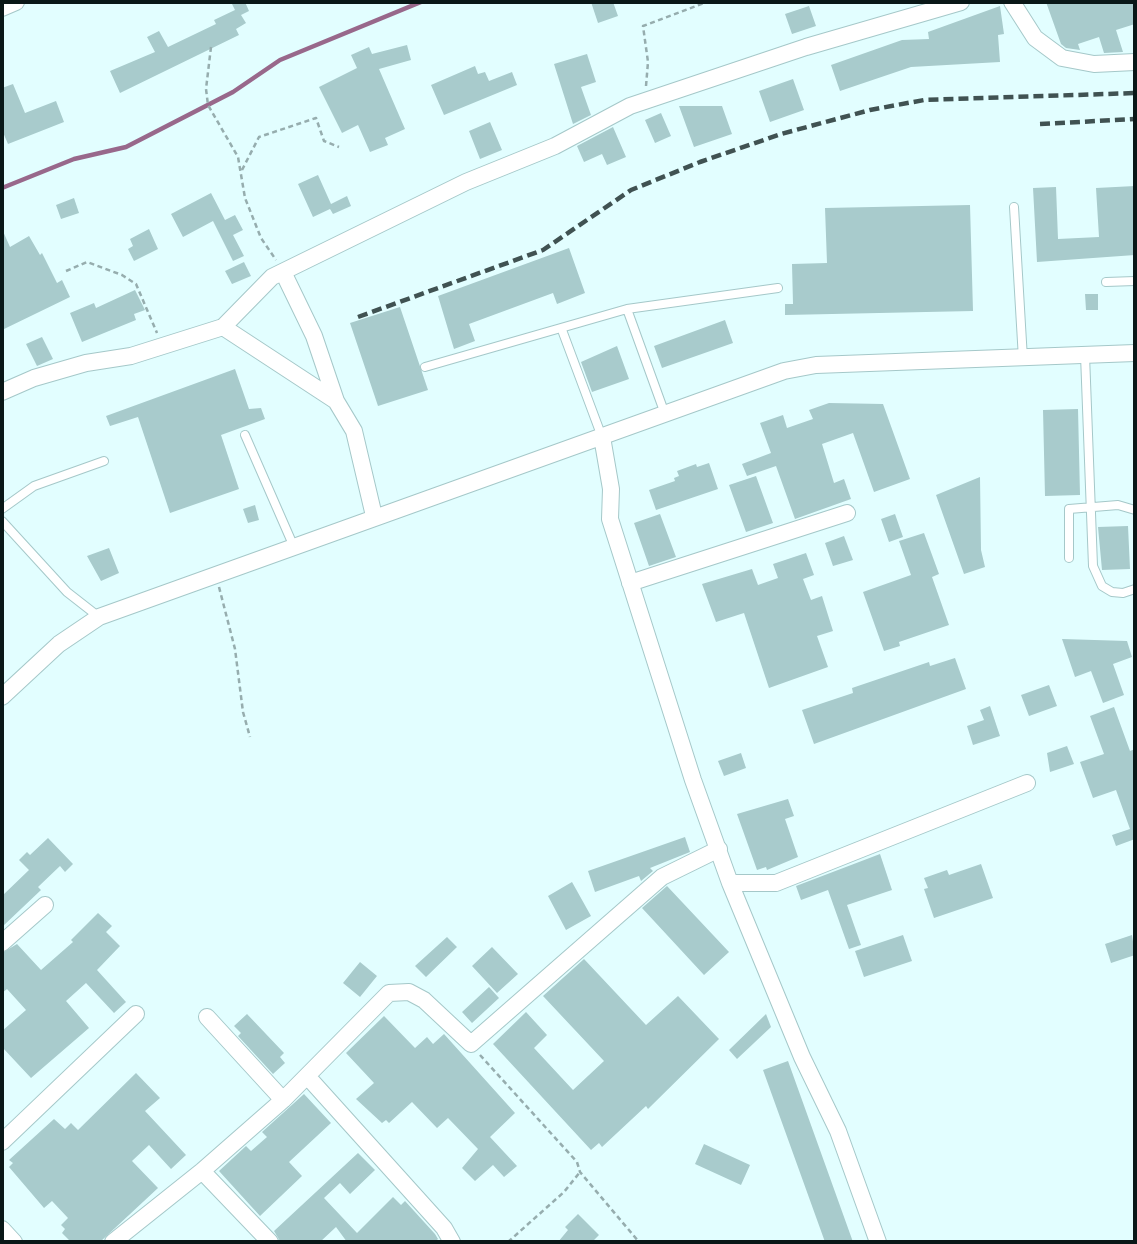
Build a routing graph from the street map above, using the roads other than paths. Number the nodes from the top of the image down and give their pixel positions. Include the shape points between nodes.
1 (16, 2) edge
2 (961, 2) edge
3 (1012, 2) edge
4 (2, 8) edge
5 (1135, 62) edge
6 (1014, 207) dead end
7 (283, 272) junction
8 (1135, 281) edge
9 (1106, 282) dead end
10 (778, 288) dead end
11 (627, 309) junction
12 (223, 327) junction
13 (562, 330) junction
14 (1135, 353) edge
15 (1085, 355) junction
16 (1023, 359) junction
17 (425, 367) dead end
18 (2, 391) edge
19 (336, 401) junction
20 (665, 414) junction
21 (245, 435) dead end
22 (602, 437) junction
23 (104, 461) dead end
24 (1091, 506) junction
25 (2, 509) edge
26 (1135, 510) edge
27 (848, 513) dead end
28 (374, 516) junction
29 (2, 522) edge
30 (294, 547) junction
31 (1069, 558) dead end
32 (630, 583) junction
33 (1135, 589) edge
34 (99, 617) junction
35 (2, 697) edge
36 (1027, 783) dead end
37 (719, 849) junction
38 (730, 883) junction
39 (44, 905) dead end
40 (2, 943) edge
41 (136, 1014) dead end
42 (208, 1017) dead end
43 (307, 1076) junction
44 (283, 1100) junction
45 (2, 1142) edge
46 (202, 1171) junction
47 (2, 1229) edge
48 (14, 1242) edge
49 (113, 1242) edge
50 (270, 1242) edge
51 (452, 1242) edge
52 (878, 1242) edge

1 - 4 street
2 - 7 street via 644,101
3 - 5 street via 1035,38 1062,58 1094,64
6 - 16 lane
7 - 12 street via 271,277
7 - 19 street via 314,335
8 - 9 lane
10 - 11 lane
11 - 13 lane
11 - 20 lane
12 - 18 street
12 - 19 street
13 - 17 lane
13 - 22 lane
14 - 15 street
15 - 16 street
15 - 24 lane
16 - 20 street via 816,365 784,371
19 - 28 street via 354,431
20 - 22 street
21 - 30 lane
22 - 28 street
22 - 32 street via 611,489 610,519
23 - 25 lane via 34,486
24 - 26 lane
24 - 31 lane via 1069,509
24 - 33 lane via 1096,577 1112,592
27 - 32 street
28 - 30 street
29 - 34 lane via 67,592
30 - 34 street
32 - 37 street
34 - 35 street via 59,644
36 - 38 street via 776,884
37 - 38 street
37 - 43 street via 662,877 471,1045 424,1000 409,992 389,993
38 - 52 street via 838,1132
39 - 40 street
41 - 45 street
42 - 44 street
43 - 44 street
43 - 51 street
44 - 46 street
46 - 49 street
46 - 50 street
47 - 48 street

